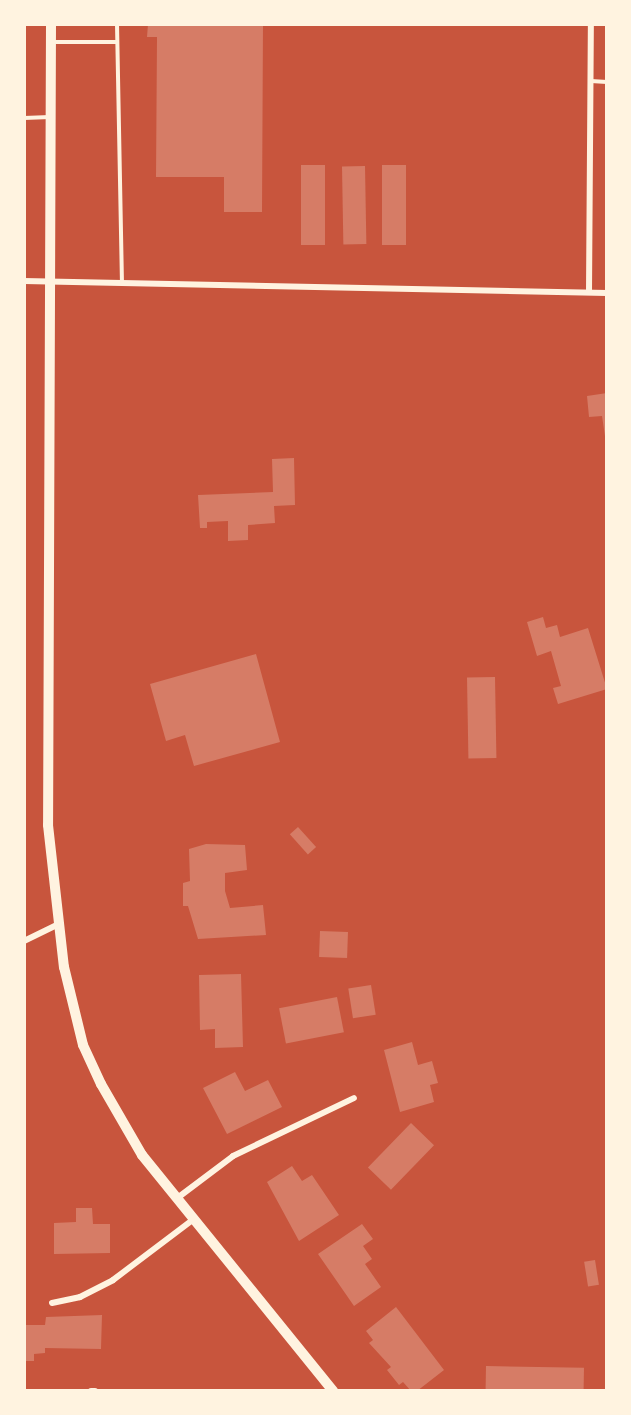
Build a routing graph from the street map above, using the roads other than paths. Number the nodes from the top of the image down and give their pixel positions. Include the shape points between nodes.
1 (51, 24) edge
2 (117, 24) edge
3 (591, 24) edge
4 (52, 42) junction
5 (117, 42) junction
6 (591, 81) junction
7 (607, 82) edge
8 (52, 117) junction
9 (24, 118) edge
10 (24, 281) edge
11 (122, 282) junction
12 (53, 283) junction
13 (589, 292) junction
14 (607, 293) edge
15 (57, 925) junction
16 (24, 941) edge
17 (354, 1098) dead end
18 (176, 1198) junction
19 (194, 1219) junction
20 (52, 1303) dead end
21 (333, 1391) edge

1 - 4 main road
2 - 5 lane
3 - 6 street
4 - 5 lane
4 - 8 main road
5 - 11 lane
6 - 7 lane
6 - 13 street
8 - 9 lane
8 - 12 main road
10 - 12 street
11 - 12 street
11 - 13 street
12 - 15 main road via 48,825
13 - 14 street
15 - 16 street
15 - 18 main road via 83,1045 142,1155
17 - 18 street via 233,1156
18 - 19 main road
19 - 20 street via 113,1280 80,1297
19 - 21 main road

